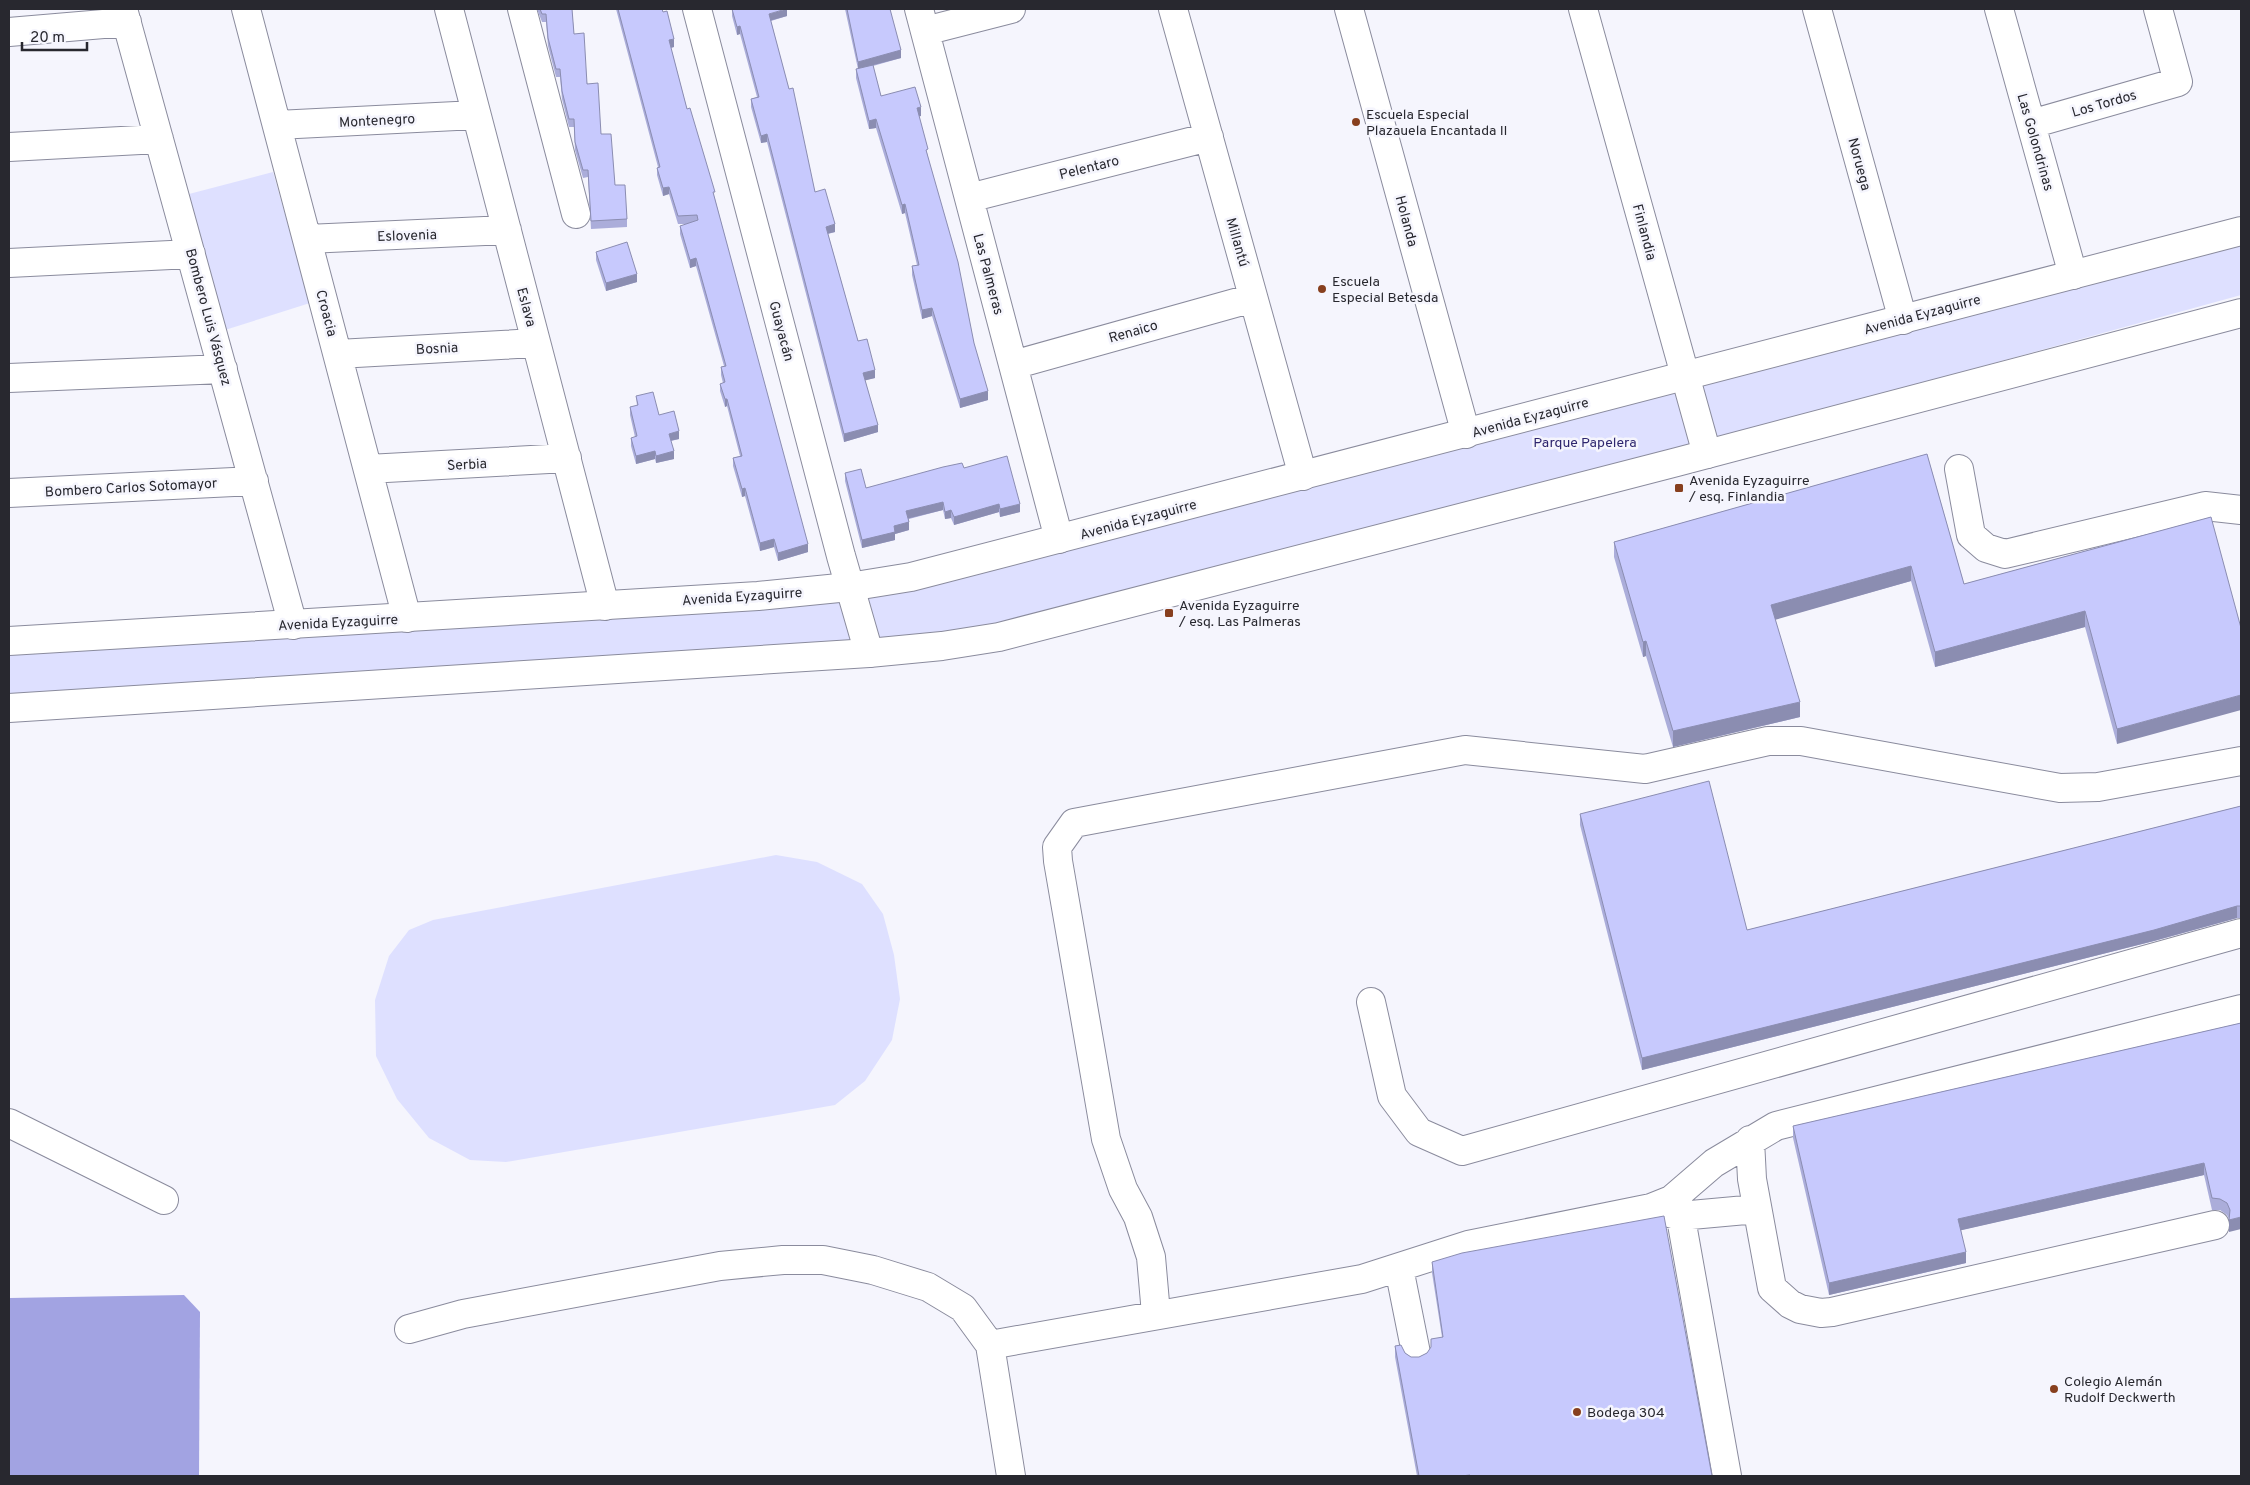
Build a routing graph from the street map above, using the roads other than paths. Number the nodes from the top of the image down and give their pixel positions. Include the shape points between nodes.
1 (246, 9) edge
2 (254, 9) edge
3 (448, 9) edge
4 (522, 9) edge
5 (697, 9) edge
6 (1011, 9) edge
7 (1173, 9) edge
8 (1348, 9) edge
9 (1584, 9) edge
10 (1817, 9) edge
11 (1999, 9) edge
12 (2158, 9) edge
13 (125, 15) edge
14 (922, 20) edge
15 (9, 32) edge
16 (476, 115) junction
17 (2031, 124) junction
18 (277, 125) junction
19 (1209, 137) junction
20 (159, 139) junction
21 (9, 147) edge
22 (969, 198) junction
23 (576, 214) dead end
24 (507, 230) junction
25 (2241, 231) edge
26 (307, 239) junction
27 (191, 254) junction
28 (9, 263) edge
29 (2073, 275) junction
30 (1254, 298) junction
31 (2241, 313) edge
32 (1903, 320) junction
33 (536, 343) junction
34 (338, 354) junction
35 (1013, 365) junction
36 (223, 368) junction
37 (1685, 377) junction
38 (9, 378) edge
39 (1466, 434) junction
40 (1707, 454) junction
41 (567, 458) junction
42 (368, 469) junction
43 (1959, 469) dead end
44 (1303, 476) junction
45 (254, 481) junction
46 (9, 493) edge
47 (2241, 510) edge
48 (1059, 539) junction
49 (849, 587) junction
50 (606, 606) junction
51 (408, 618) junction
52 (293, 625) junction
53 (9, 641) edge
54 (869, 653) junction
55 (9, 708) edge
56 (2241, 761) edge
57 (2241, 933) edge
58 (1371, 1002) dead end
59 (2241, 1009) edge
60 (9, 1124) edge
61 (1750, 1140) junction
62 (164, 1200) dead end
63 (1678, 1206) junction
64 (1758, 1209) junction
65 (2215, 1225) dead end
66 (1399, 1268) junction
67 (1156, 1314) junction
68 (409, 1328) dead end
69 (990, 1344) junction
70 (1416, 1353) dead end
71 (1012, 1476) edge
72 (1727, 1476) edge

1 - 2 street
1 - 18 street, Croacia
3 - 16 street, Eslava
4 - 23 street
5 - 49 street, Guayacán
6 - 14 street
7 - 19 street, Millantú
8 - 39 street, Holanda
9 - 37 street, Finlandia
10 - 32 street, Noruega
11 - 17 street, Las Golondrinas
12 - 17 street, Los Tordos via 2178,82
13 - 15 street
13 - 20 street, Bombero Luis Vásquez
14 - 22 street, Las Palmeras
16 - 18 street, Montenegro
16 - 24 street, Eslava
17 - 29 street, Las Golondrinas
18 - 26 street, Croacia
19 - 22 street, Pelentaro
19 - 30 street, Millantú
20 - 21 street
20 - 27 street, Bombero Luis Vásquez
22 - 35 street, Las Palmeras
24 - 26 street, Eslovenia
24 - 33 street, Eslava
25 - 29 street, Avenida Eyzaguirre
26 - 34 street, Croacia
27 - 28 street
27 - 36 street, Bombero Luis Vásquez
29 - 32 street, Avenida Eyzaguirre
30 - 35 street, Renaico
30 - 44 street, Millantú
31 - 40 street
32 - 37 street, Avenida Eyzaguirre
33 - 34 street, Bosnia
33 - 41 street, Eslava
34 - 42 street, Croacia
35 - 48 street, Las Palmeras
36 - 38 street
36 - 45 street, Bombero Luis Vásquez
37 - 39 street, Avenida Eyzaguirre
37 - 40 street, Finlandia
39 - 44 street, Avenida Eyzaguirre
40 - 54 street via 999,637
41 - 42 street, Serbia
41 - 50 street, Eslava
42 - 51 street, Croacia
43 - 47 street via 1972,535 1986,548 2005,554 2206,506
44 - 48 street, Avenida Eyzaguirre
45 - 46 street, Bombero Carlos Sotomayor
45 - 52 street, Bombero Luis Vásquez
48 - 49 street, Avenida Eyzaguirre via 948,569
49 - 50 street, Avenida Eyzaguirre
49 - 54 street, Guayacán
50 - 51 street, Avenida Eyzaguirre
51 - 52 street, Avenida Eyzaguirre
52 - 53 street, Avenida Eyzaguirre
54 - 55 street
56 - 67 street via 2098,787 2060,788 1802,741 1768,741 1646,769 1465,750 1074,824 1057,847 1058,861 1106,1139 1123,1189 1138,1217 1150,1257
57 - 58 street via 1462,1151 1419,1132 1392,1096
59 - 61 street via 1776,1126
60 - 62 street
61 - 63 street via 1714,1163
61 - 64 street via 1752,1179
63 - 64 street
63 - 66 street via 1651,1208 1468,1245 1433,1254
63 - 72 street
64 - 65 street via 1772,1288 1790,1304 1821,1313
66 - 67 street via 1362,1279
66 - 70 street
67 - 69 street
68 - 69 street via 463,1314 720,1266 823,1260 873,1270 928,1287 963,1308
69 - 71 street

